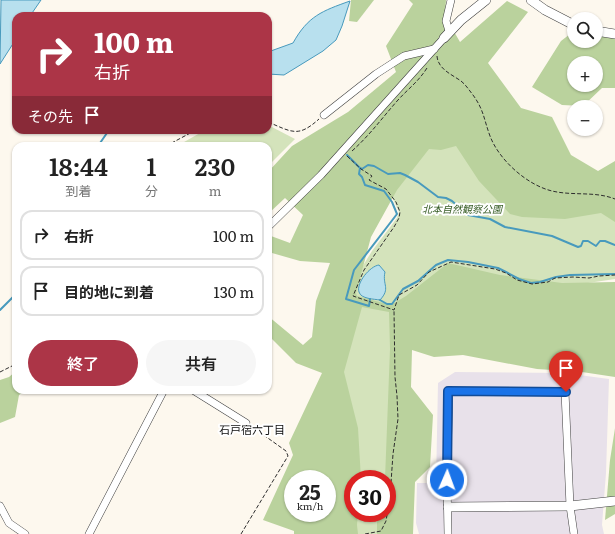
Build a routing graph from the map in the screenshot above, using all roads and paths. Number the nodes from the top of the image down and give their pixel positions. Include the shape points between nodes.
1 (452, 0) edge
2 (486, 0) edge
3 (531, 0) edge
4 (567, 21) edge
5 (603, 33) edge
6 (446, 34) junction
7 (615, 34) edge
8 (436, 52) junction
9 (429, 64) dead end
10 (324, 115) joint
11 (272, 124) edge
12 (188, 134) edge
13 (174, 142) edge
14 (615, 198) edge
15 (272, 224) edge
16 (615, 275) edge
17 (394, 310) junction
18 (12, 366) edge
19 (0, 372) edge
20 (162, 394) edge
21 (199, 394) edge
22 (246, 423) joint
23 (615, 501) edge
24 (0, 506) edge
25 (570, 506) junction
26 (448, 507) junction
27 (381, 531) junction
28 (25, 534) edge
29 (89, 534) edge
30 (241, 534) edge
31 (365, 534) edge
32 (382, 534) edge
33 (448, 534) edge
34 (574, 534) edge

1 - 6 street via 446,21
2 - 6 street
3 - 4 street
5 - 7 street
6 - 8 street
8 - 10 street via 404,56 376,74
8 - 14 path via 440,66 467,87 476,99 485,116 492,140 506,162 519,174 547,190
8 - 15 street
9 - 17 path via 411,89 347,156 372,176 369,180 386,189 400,208 399,218 364,270 353,296
10 - 11 path via 302,132 291,132
12 - 13 path
16 - 17 path via 555,278 548,282 532,284 494,269 451,262 429,272 417,285 400,295
17 - 27 path via 398,419 390,497 386,521
18 - 19 path
20 - 29 street
21 - 22 street
22 - 30 path via 286,451 288,456
23 - 25 street
24 - 28 street via 8,523
25 - 26 street
25 - 26 street via 566,392 448,391
25 - 34 street
26 - 33 street
27 - 31 path
27 - 32 path

